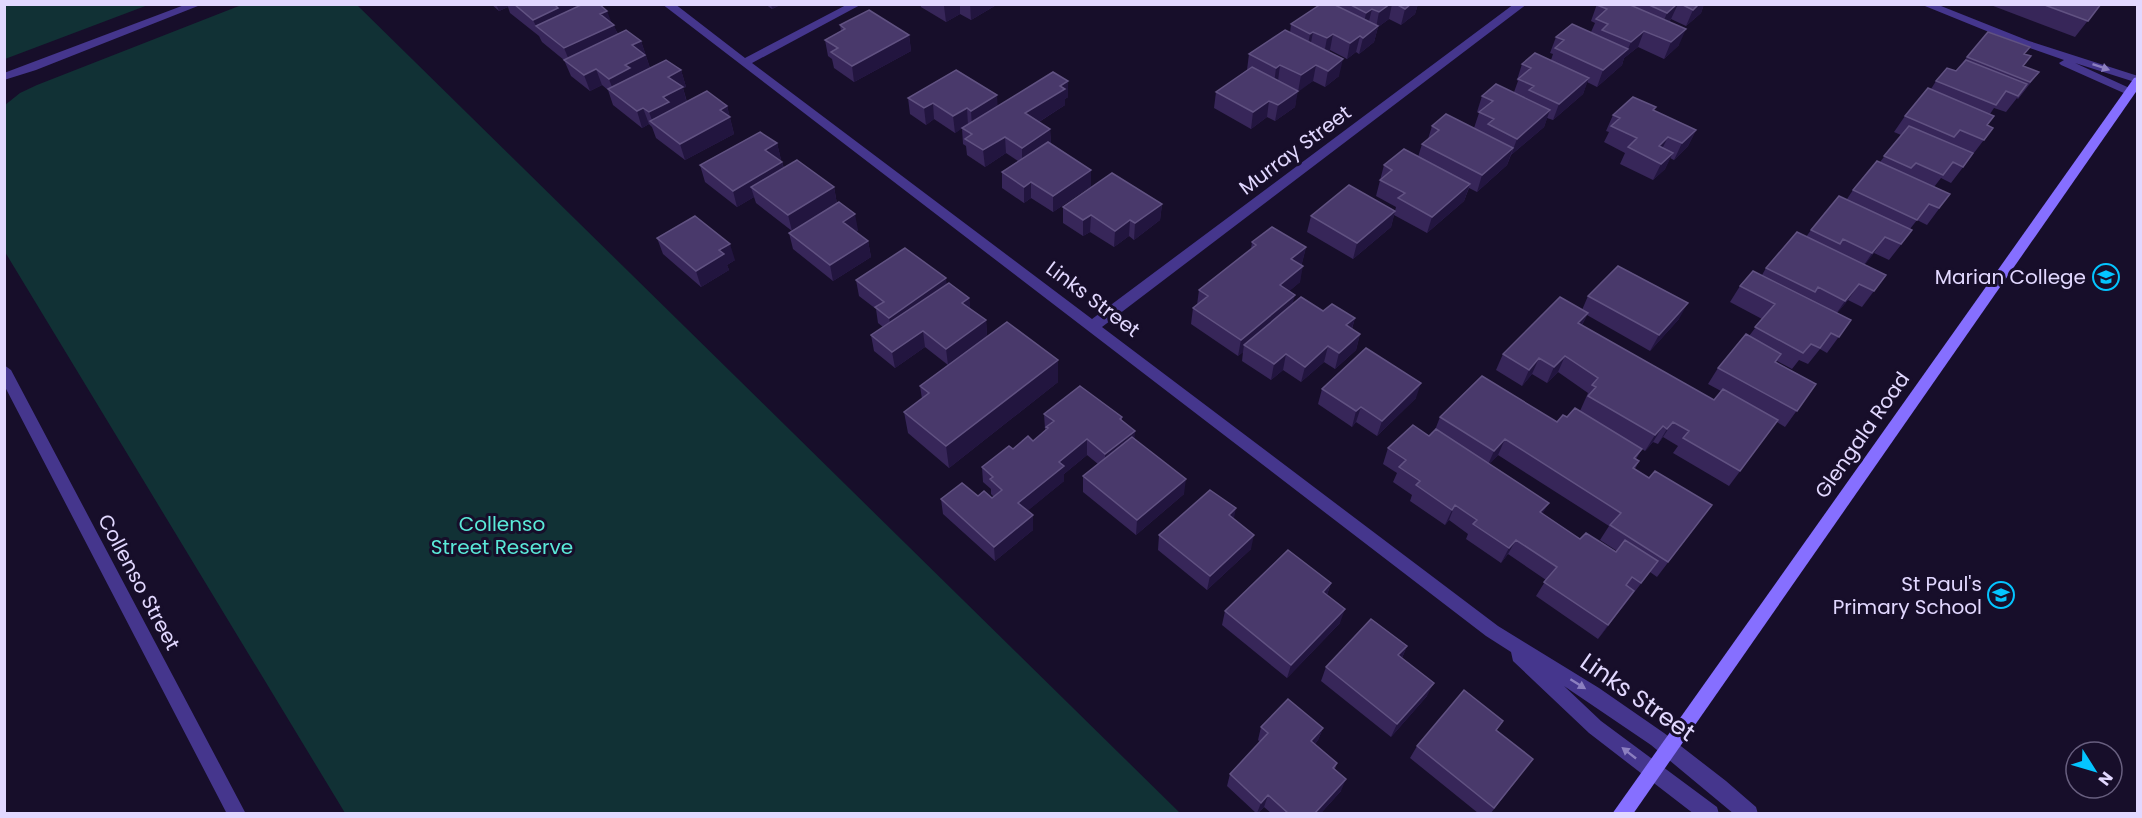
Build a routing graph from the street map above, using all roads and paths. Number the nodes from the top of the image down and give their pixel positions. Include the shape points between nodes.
1 (198, 4) edge
2 (666, 4) edge
3 (857, 4) edge
4 (1522, 4) edge
5 (1925, 4) edge
6 (743, 63) junction
7 (32, 69) junction
8 (4, 77) edge
9 (4, 83) edge
10 (2135, 84) edge
11 (1092, 327) junction
12 (4, 370) edge
13 (1492, 631) junction
14 (1669, 746) junction
15 (1651, 770) junction
16 (237, 813) edge
17 (1621, 813) edge
18 (1710, 813) edge
19 (1749, 813) edge

1 - 7 street
2 - 6 street, Links Street
3 - 6 street
4 - 11 street, Murray Street
5 - 10 street via 2025,43 2088,74
6 - 11 street, Links Street
7 - 8 street
7 - 9 street
10 - 14 street, Glengala Road
11 - 13 street, Links Street
12 - 16 street, Collenso Street
13 -> 14 street, Links Street via 1613,706
15 -> 13 street, Links Street via 1595,727
14 - 15 street, Glengala Road
14 - 19 street, Links Street
15 - 17 street, Glengala Road
15 - 18 street, Links Street

